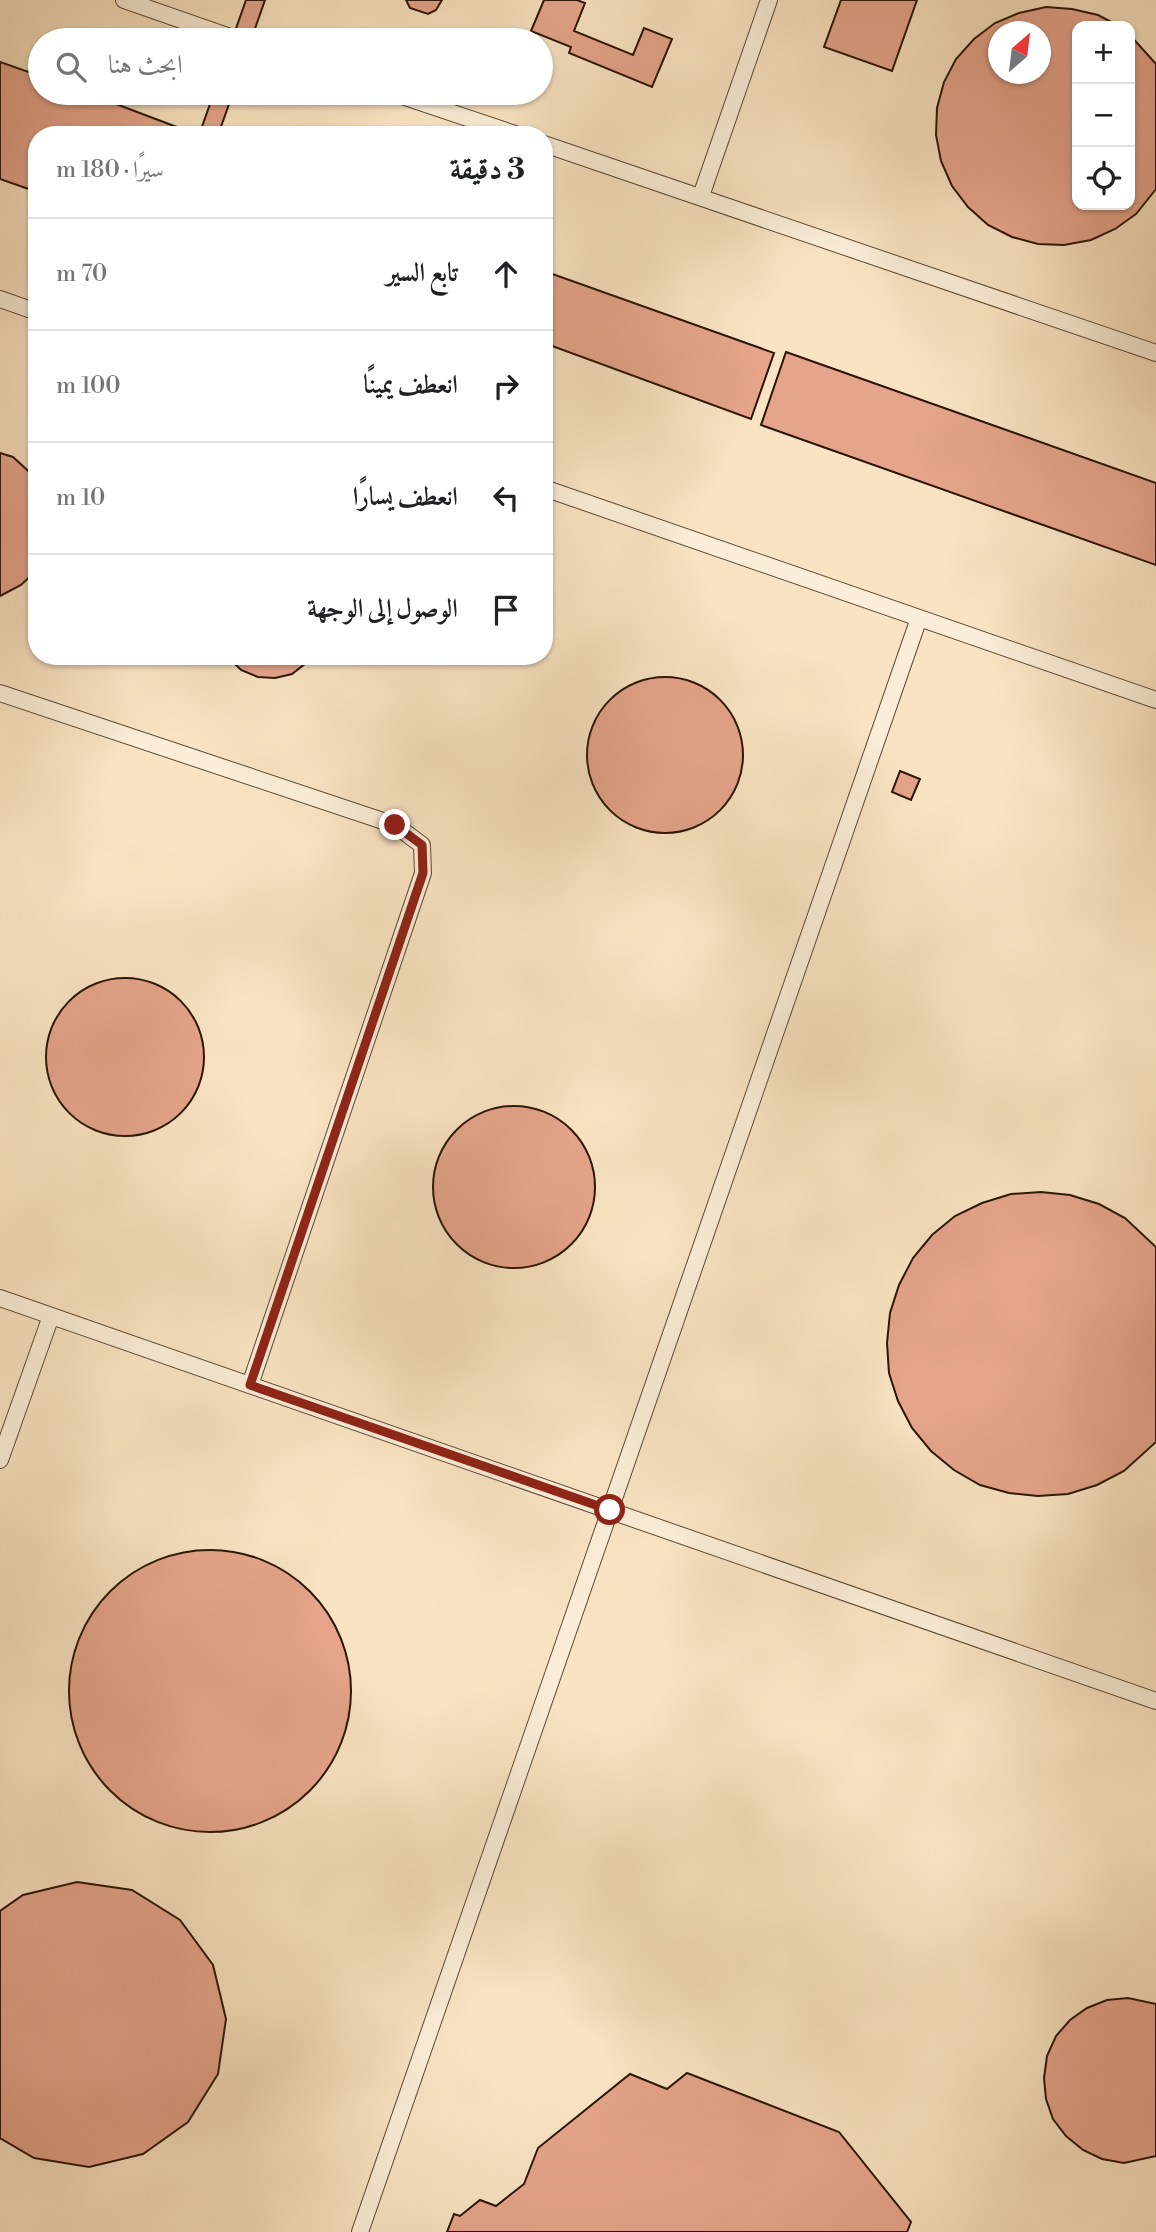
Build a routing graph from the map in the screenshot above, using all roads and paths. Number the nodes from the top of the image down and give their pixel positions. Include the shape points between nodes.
1 (124, 0) edge
2 (769, 0) edge
3 (204, 28) edge
4 (429, 105) edge
5 (491, 126) edge
6 (553, 147) edge
7 (701, 196) junction
8 (0, 299) edge
9 (28, 309) edge
10 (1156, 353) edge
11 (553, 491) edge
12 (919, 618) junction
13 (0, 694) edge
14 (1156, 700) edge
15 (0, 1298) edge
16 (51, 1316) junction
17 (250, 1385) junction
18 (0, 1461) edge
19 (610, 1510) junction
20 (1156, 1701) edge
21 (360, 2232) edge

1 - 3 lane
2 - 7 lane
4 - 5 lane
6 - 7 lane
7 - 10 lane
8 - 9 lane
11 - 12 lane
12 - 14 lane
12 - 19 lane
13 - 17 lane via 395,825 422,845 423,873
15 - 16 lane
16 - 17 lane
16 - 18 lane
17 - 19 lane
19 - 20 lane
19 - 21 lane

